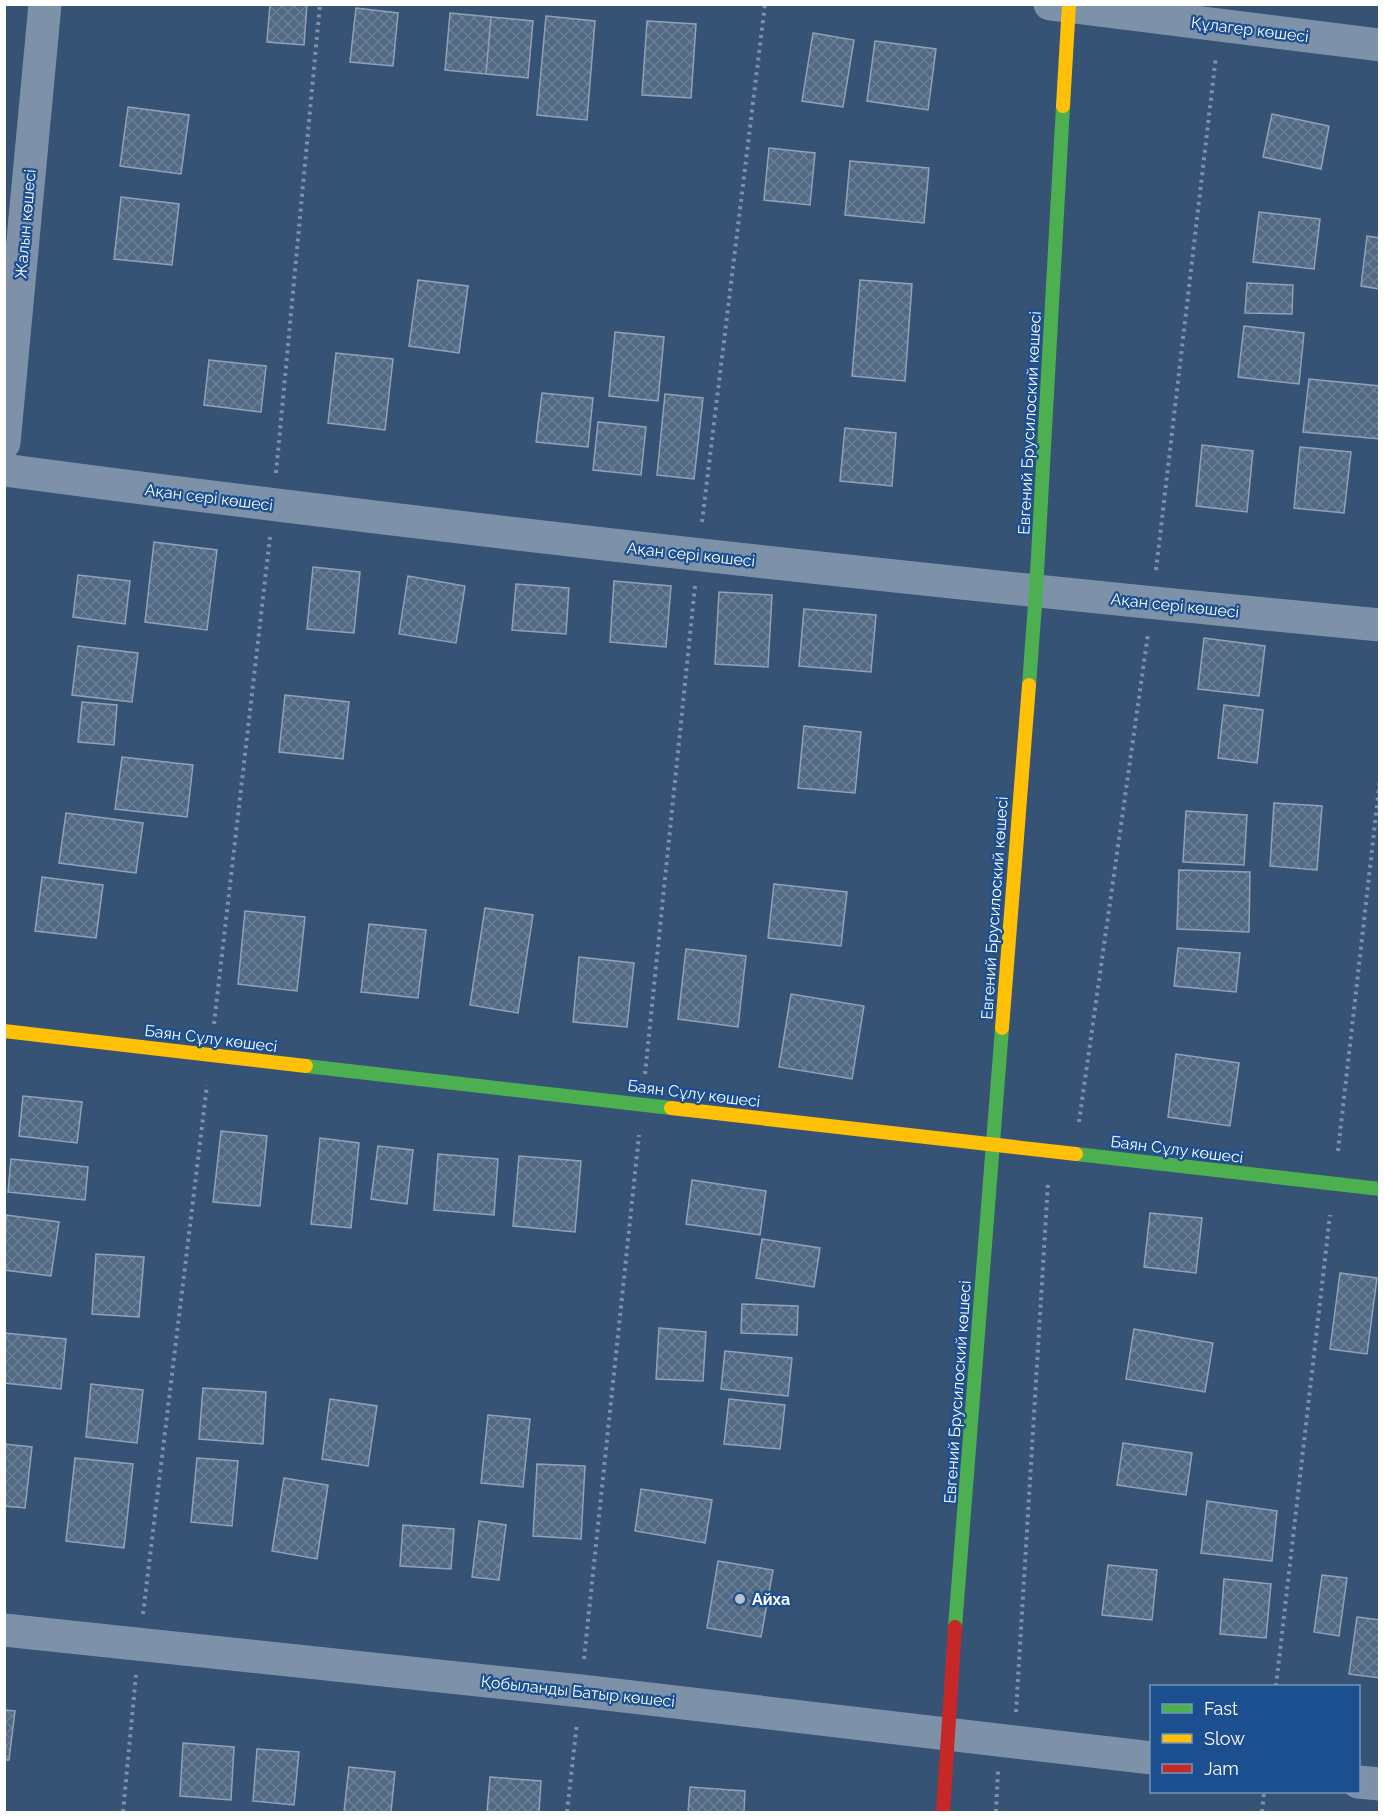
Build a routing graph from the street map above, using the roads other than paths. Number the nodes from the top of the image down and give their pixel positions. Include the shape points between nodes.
1 (45, 4) edge
2 (1063, 5) edge
3 (1380, 45) edge
4 (4, 443) edge
5 (4, 470) edge
6 (1035, 591) junction
7 (1380, 625) edge
8 (4, 1031) edge
9 (993, 1145) junction
10 (1380, 1189) edge
11 (4, 1630) edge
12 (946, 1734) junction
13 (1150, 1758) edge
14 (1360, 1782) edge
15 (1380, 1784) edge
16 (943, 1812) edge

1 - 4 street, Жалын көшесі
2 - 3 street, Құлагер көшесі
2 - 6 main road, Евгений Брусилоский көшесі
5 - 6 street, Ақан сері көшесі via 273,506
6 - 7 street, Ақан сері көшесі
6 - 9 main road, Евгений Брусилоский көшесі
8 - 9 main road, Баян Сұлу көшесі
9 - 10 main road, Баян Сұлу көшесі
9 - 12 main road, Евгений Брусилоский көшесі
11 - 12 street, Қобыланды Батыр көшесі
12 - 13 street, Қобыланды Батыр көшесі
12 - 16 main road, Евгений Брусилоский көшесі
14 - 15 street

